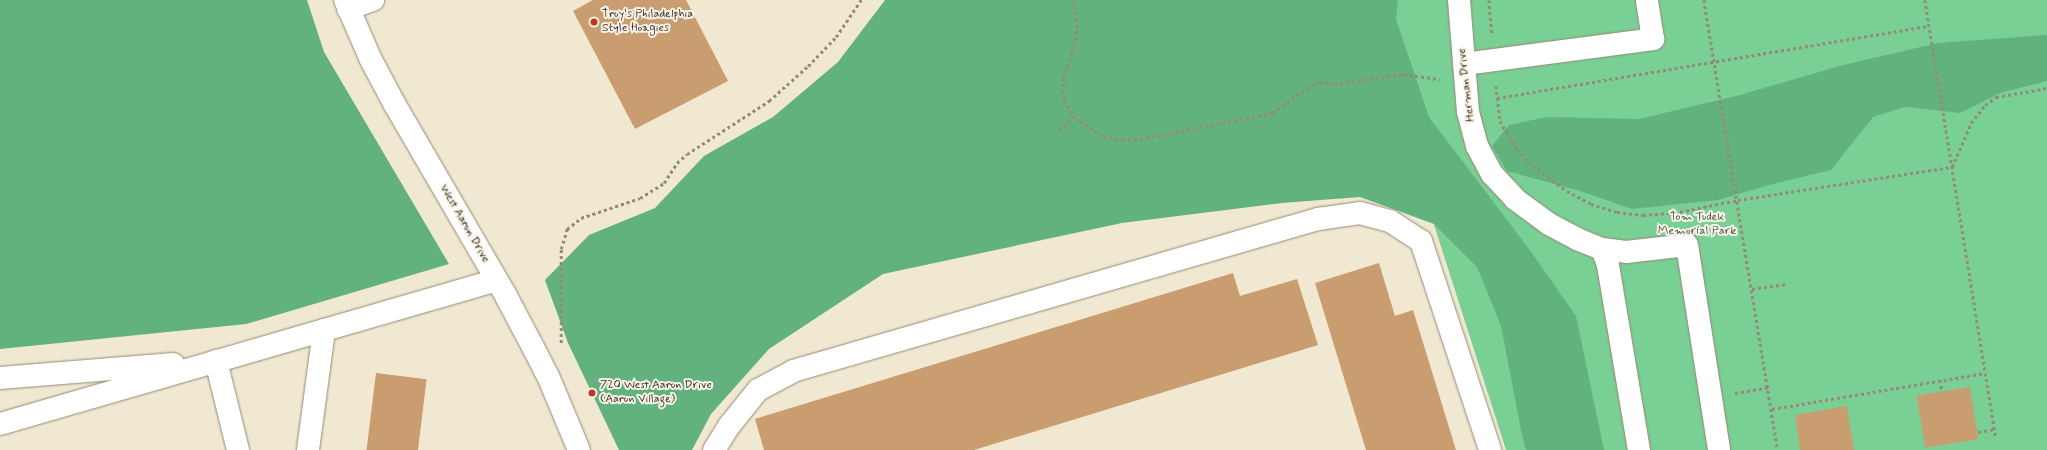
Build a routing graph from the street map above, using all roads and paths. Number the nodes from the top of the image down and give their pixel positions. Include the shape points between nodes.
1 (373, 0) edge
2 (861, 0) edge
3 (1073, 0) edge
4 (1459, 0) edge
5 (1489, 0) edge
6 (1647, 0) edge
7 (1704, 0) edge
8 (1925, 0) edge
9 (346, 4) edge
10 (1929, 26) junction
11 (1492, 40) dead end
12 (1715, 61) junction
13 (1464, 64) junction
14 (1446, 79) dead end
15 (1495, 81) dead end
16 (2047, 88) edge
17 (1497, 98) junction
18 (1075, 116) junction
19 (1059, 130) dead end
20 (1952, 167) junction
21 (1738, 200) junction
22 (1602, 249) junction
23 (497, 280) junction
24 (1787, 284) dead end
25 (1752, 289) junction
26 (324, 330) junction
27 (561, 343) dead end
28 (216, 361) junction
29 (1985, 373) junction
30 (0, 378) edge
31 (1940, 380) junction
32 (1768, 388) junction
33 (1942, 390) dead end
34 (1750, 391) dead end
35 (1772, 408) junction
36 (0, 424) edge
37 (1995, 429) junction
38 (1978, 432) dead end
39 (1996, 438) dead end
40 (238, 450) edge
41 (308, 450) edge
42 (579, 450) edge
43 (714, 450) edge
44 (1490, 450) edge
45 (1639, 450) edge
46 (1719, 450) edge
47 (1778, 450) edge

1 - 9 street
2 - 27 path via 836,38 808,66 769,101 683,156 664,183 640,198 582,218 567,229 561,248
3 - 18 path via 1078,26 1063,90 1065,100
4 - 13 street, Herman Drive
5 - 11 path
6 - 13 street via 1653,39
7 - 12 path
8 - 10 path
9 - 23 street, West Aaron Drive via 395,105
10 - 12 path
10 - 20 path
12 - 17 path
12 - 21 path
13 - 22 street, Herman Drive via 1468,112 1477,146 1492,174 1515,199 1549,224
14 - 18 path via 1403,74 1334,84 1320,82 1307,88 1272,113 1140,139 1122,140 1103,136
15 - 17 path
16 - 20 path via 1996,97 1985,105 1971,124
17 - 21 path via 1500,121 1517,149 1547,178 1592,204 1617,212 1643,215 1674,213
18 - 19 path
20 - 21 path
20 - 29 path
21 - 25 path
22 - 45 street via 1608,265
22 - 46 street, Herman Drive via 1626,252 1687,245
23 - 26 street
23 - 42 street, West Aaron Drive via 548,376
24 - 25 path
25 - 32 path
26 - 28 street
26 - 41 street
28 - 30 street
28 - 36 street
28 - 40 street
29 - 31 path
29 - 37 path
31 - 33 path
31 - 35 path
32 - 34 path
32 - 35 path
35 - 47 path
37 - 38 path
37 - 39 path
43 - 44 street via 729,426 758,390 793,371 1318,219 1360,214 1390,221 1420,240

